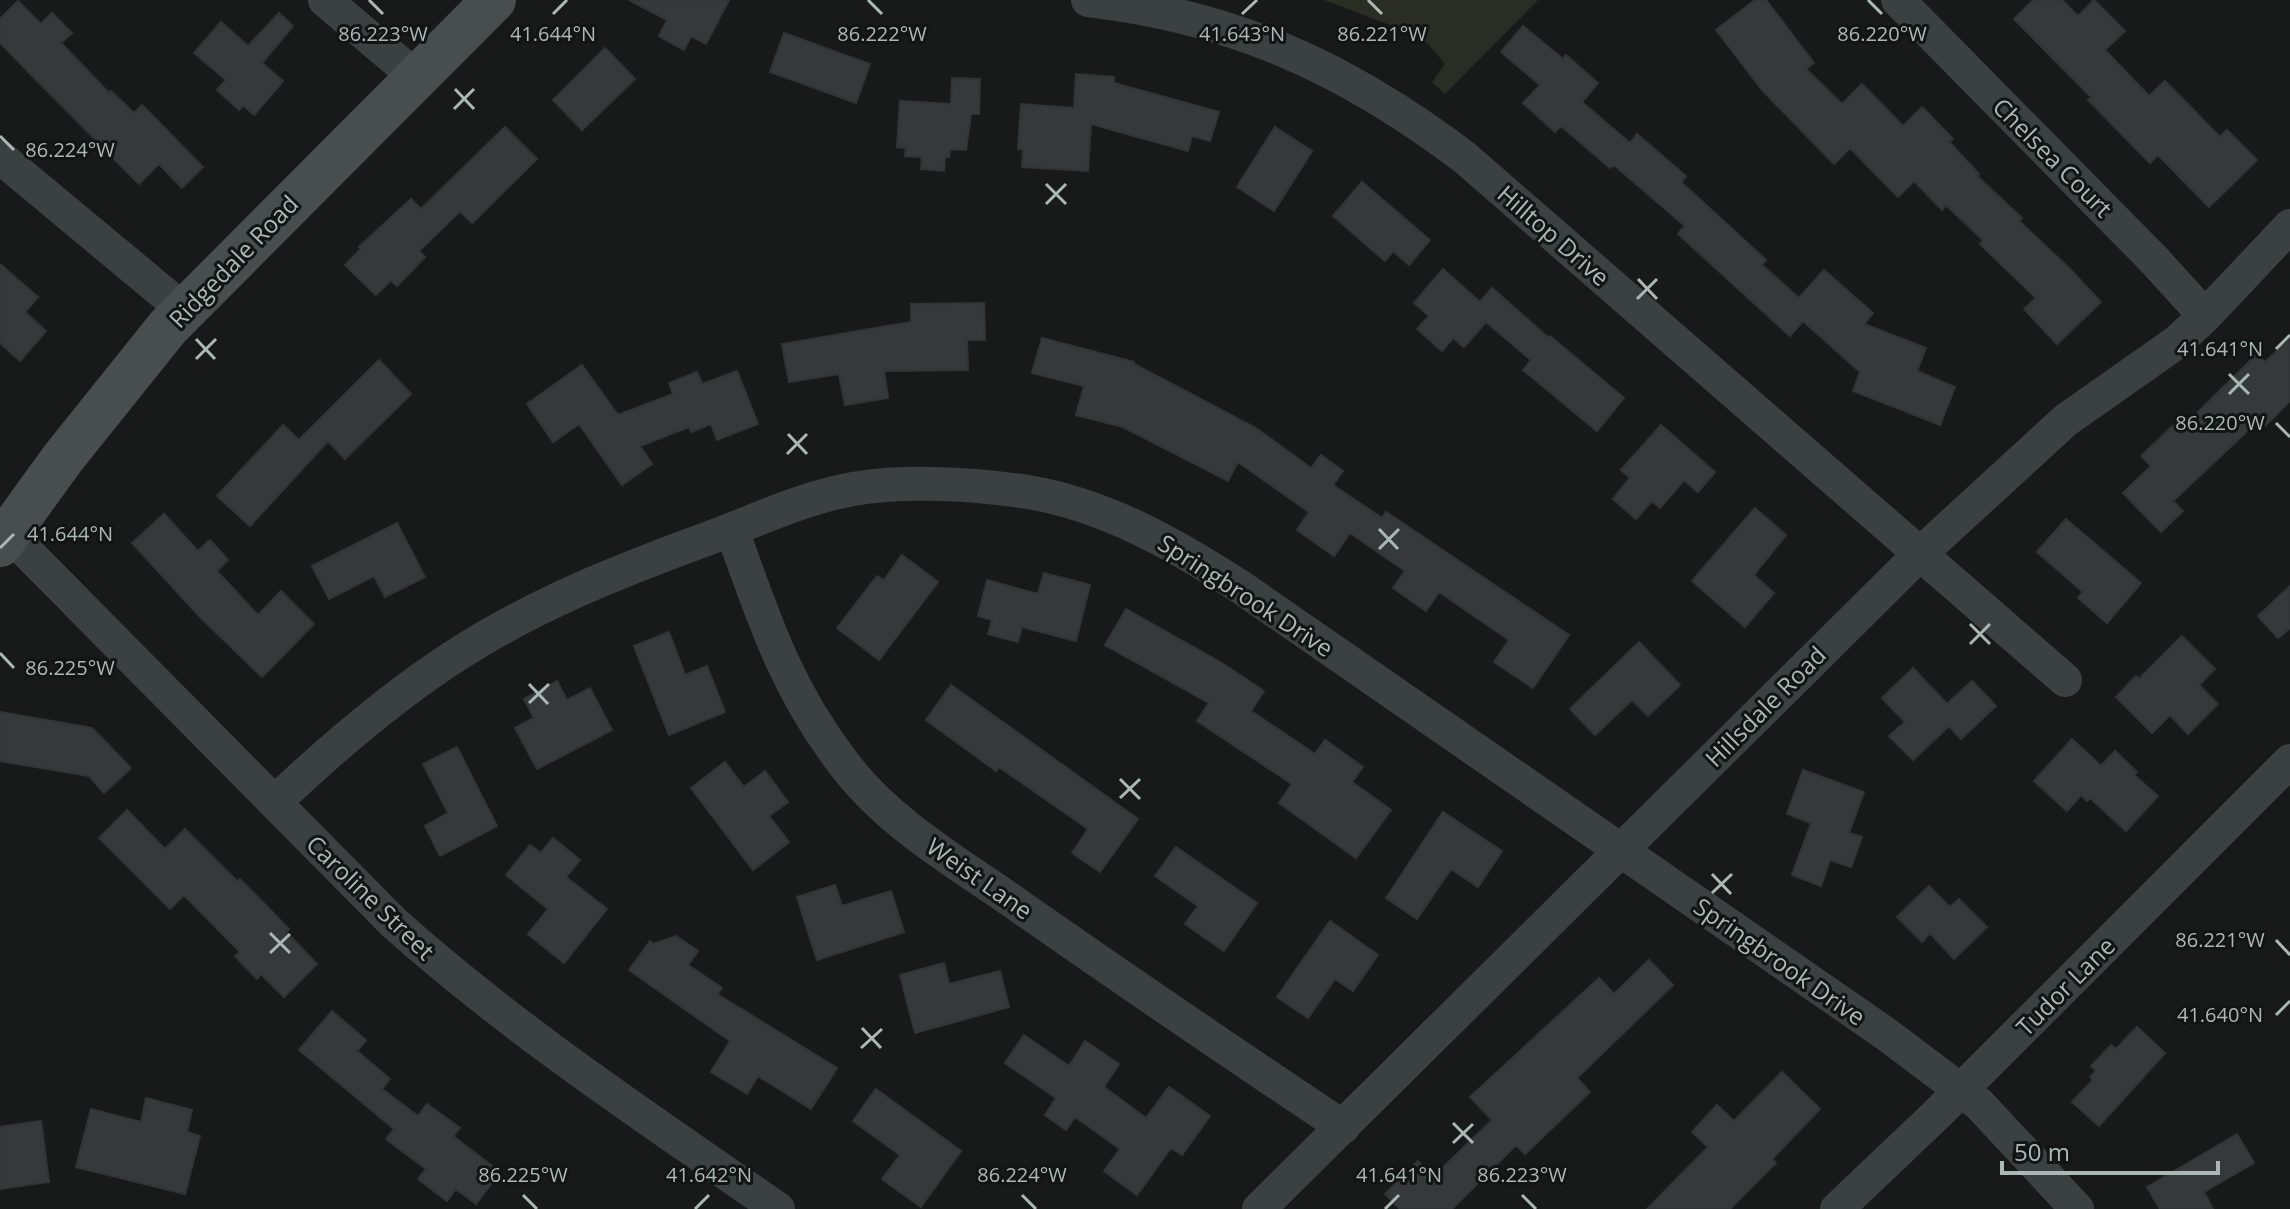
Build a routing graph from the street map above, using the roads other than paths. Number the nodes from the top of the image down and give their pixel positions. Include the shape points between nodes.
1 (325, 0) edge
2 (494, 0) edge
3 (1088, 0) edge
4 (1898, 0) edge
5 (416, 77) junction
6 (0, 157) edge
7 (2290, 226) edge
8 (184, 310) junction
9 (2205, 316) junction
10 (732, 530) junction
11 (4, 539) edge
12 (1921, 553) junction
13 (2065, 680) dead end
14 (2290, 761) edge
15 (275, 802) junction
16 (1620, 849) junction
17 (1961, 1090) junction
18 (1343, 1127) junction
19 (778, 1209) edge
20 (1259, 1209) edge
21 (1837, 1209) edge
22 (2077, 1209) edge

1 - 5 street
2 - 5 street, Ridgedale Road
3 - 12 street, Hilltop Drive via 1170,12 1274,44 1421,124
4 - 9 street, Chelsea Court
5 - 8 street, Ridgedale Road
6 - 8 street
7 - 9 street, Hillsdale Road
8 - 11 street, Ridgedale Road
9 - 12 street, Hillsdale Road via 2155,359 2066,420
10 - 15 street, Springbrook Drive via 623,569 459,653 351,732
10 - 16 street, Springbrook Drive via 796,505 885,485 976,486 1082,506 1180,548
10 - 18 street, Weist Lane via 782,666 814,722 865,788 917,834
11 - 15 street, Caroline Street
12 - 13 street, Hilltop Drive
12 - 16 street, Hillsdale Road
14 - 17 street, Tudor Lane
15 - 19 street, Caroline Street via 440,964 593,1080
16 - 17 street, Springbrook Drive
16 - 18 street, Hillsdale Road
17 - 21 street, Tudor Lane
17 - 22 street, Springbrook Drive
18 - 20 street, Hillsdale Road

